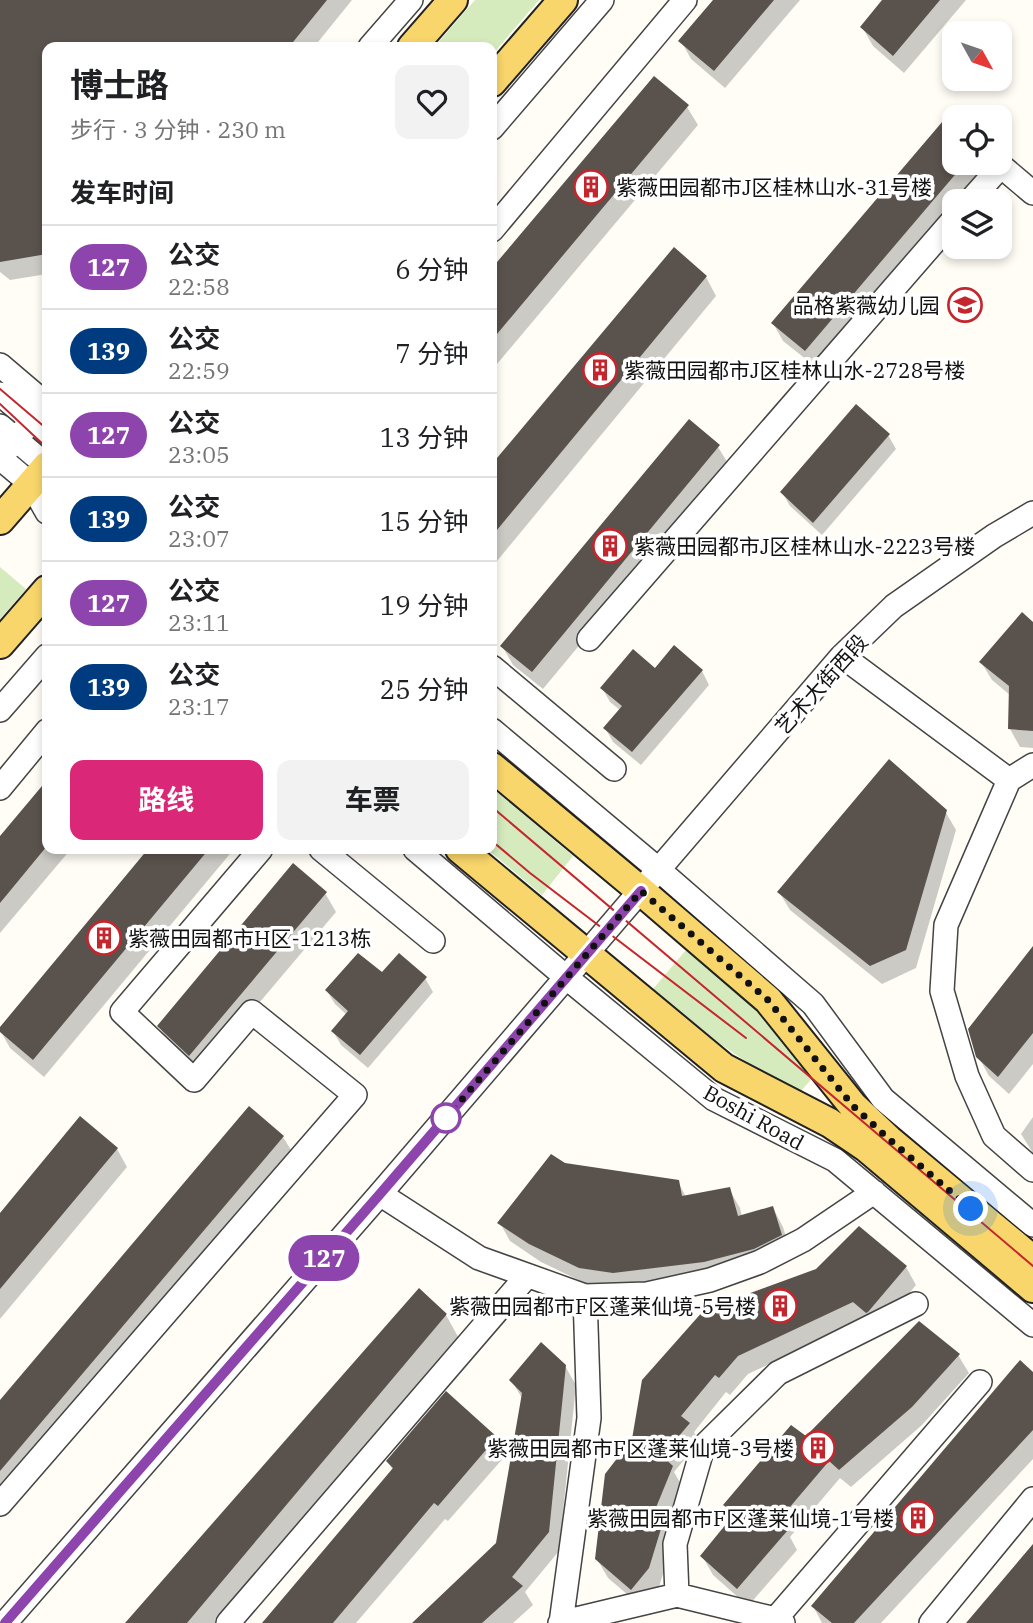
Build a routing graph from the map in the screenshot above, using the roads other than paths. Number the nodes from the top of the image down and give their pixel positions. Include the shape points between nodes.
1 (411, 0) edge
2 (453, 0) edge
3 (563, 0) edge
4 (602, 0) edge
5 (685, 0) edge
6 (374, 42) edge
7 (416, 42) edge
8 (497, 76) edge
9 (497, 122) edge
10 (980, 189) edge
11 (1033, 192) edge
12 (497, 224) edge
13 (942, 233) edge
14 (0, 365) edge
15 (0, 394) edge
16 (42, 411) edge
17 (42, 412) edge
18 (42, 414) edge
19 (8, 433) edge
20 (0, 458) edge
21 (42, 470) edge
22 (42, 471) edge
23 (42, 472) edge
24 (1033, 513) edge
25 (0, 520) edge
26 (42, 596) edge
27 (589, 639) dead end
28 (0, 644) edge
29 (842, 656) junction
30 (42, 662) edge
31 (497, 671) edge
32 (0, 710) edge
33 (497, 735) edge
34 (42, 737) edge
35 (1033, 765) edge
36 (614, 769) dead end
37 (497, 771) edge
38 (1009, 779) junction
39 (0, 788) edge
40 (257, 854) edge
41 (327, 854) edge
42 (421, 854) edge
43 (466, 854) edge
44 (650, 881) junction
45 (433, 941) dead end
46 (587, 955) junction
47 (567, 978) junction
48 (1033, 1170) edge
49 (874, 1192) junction
50 (380, 1194) junction
51 (1033, 1225) edge
52 (1033, 1260) edge
53 (527, 1276) junction
54 (1033, 1288) edge
55 (585, 1296) junction
56 (916, 1304) dead end
57 (1033, 1325) edge
58 (980, 1382) dead end
59 (1033, 1499) edge
60 (0, 1504) edge
61 (677, 1595) junction
62 (776, 1622) edge
63 (5, 1623) edge
64 (228, 1623) edge
65 (560, 1623) edge
66 (931, 1623) edge

1 - 6 street
2 - 7 main road
3 - 8 main road
4 - 9 street
5 - 12 street
10 - 11 street via 1000,166
13 - 27 street
14 - 16 street
15 - 17 street
18 - 19 street
19 - 20 street
19 - 21 street
20 - 22 street
23 - 25 main road
24 - 29 street, 艺术大街西段 via 894,606
26 - 28 main road
29 - 38 street
29 - 44 street, 艺术大街西段
30 - 32 street
31 - 36 street
33 - 44 street
34 - 39 street
35 - 38 street
37 - 44 main road
38 - 48 street via 946,925 942,991 967,1076 994,1136
40 - 60 street via 122,1012 194,1080 252,1012 355,1095
41 - 45 street
42 - 47 street, Boshi Road
43 - 46 main road, Boshi Road
44 - 46 street, 艺术大街西段
44 - 51 street via 813,1004 883,1099
44 - 52 main road via 768,1000 853,1106
46 - 47 street, 艺术大街西段
46 - 54 main road, Boshi Road via 724,1068 830,1123 867,1148
47 - 49 street, Boshi Road via 714,1099 835,1160
47 - 50 street, 艺术大街西段
49 - 55 street via 803,1240 710,1280 647,1293
49 - 57 street, Boshi Road
50 - 53 street via 479,1258
50 - 63 street, 艺术大街西段
53 - 55 street
53 - 64 street
55 - 65 street via 589,1418
56 - 61 street via 778,1373 703,1447 675,1544
58 - 62 street
59 - 66 street
61 - 62 street
61 - 65 street

